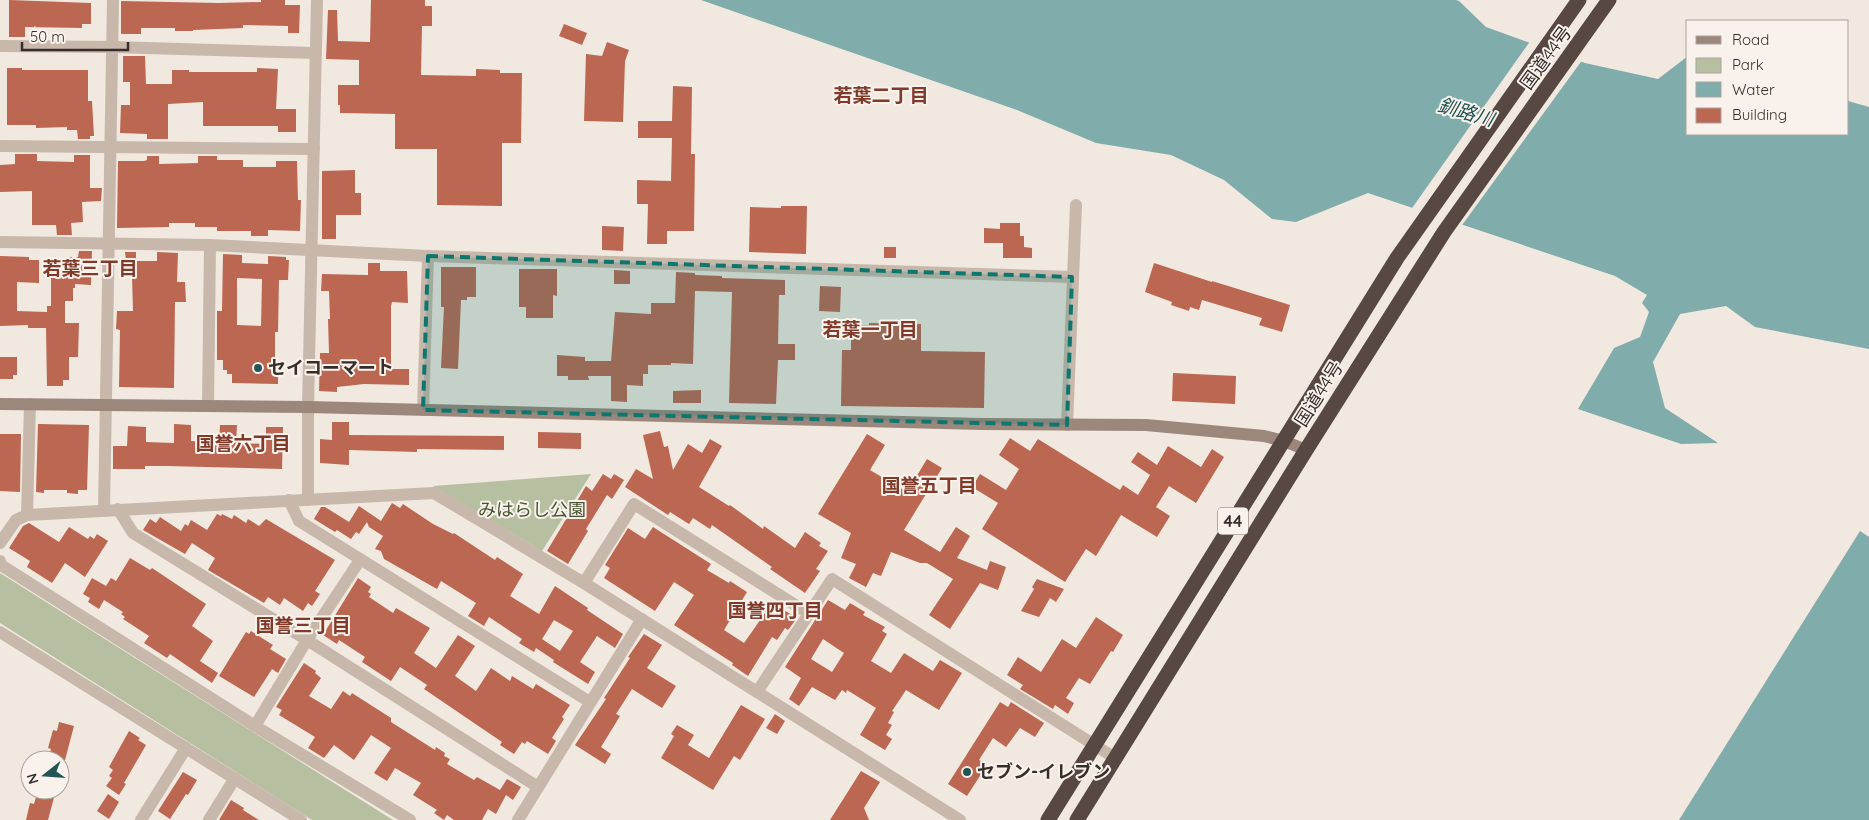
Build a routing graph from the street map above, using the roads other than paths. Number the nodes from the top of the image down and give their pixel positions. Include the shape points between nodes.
1 (113, 0) edge
2 (317, 0) edge
3 (1579, 0) edge
4 (1610, 0) edge
5 (0, 46) edge
6 (112, 47) junction
7 (316, 52) junction
8 (0, 146) edge
9 (111, 147) junction
10 (314, 149) junction
11 (1076, 205) dead end
12 (0, 242) edge
13 (108, 243) junction
14 (210, 245) junction
15 (312, 250) junction
16 (428, 256) junction
17 (1072, 277) junction
18 (0, 404) edge
19 (30, 404) junction
20 (105, 404) junction
21 (208, 406) junction
22 (308, 407) junction
23 (423, 410) junction
24 (1067, 425) junction
25 (1284, 441) junction
26 (1306, 450) junction
27 (289, 500) junction
28 (308, 500) junction
29 (118, 509) junction
30 (104, 511) junction
31 (27, 515) junction
32 (0, 543) edge
33 (360, 560) junction
34 (0, 561) edge
35 (584, 582) junction
36 (808, 613) junction
37 (642, 619) junction
38 (0, 632) edge
39 (307, 640) junction
40 (757, 692) junction
41 (590, 702) junction
42 (255, 726) junction
43 (1095, 745) junction
44 (186, 748) junction
45 (1115, 758) junction
46 (235, 778) junction
47 (538, 787) junction
48 (141, 820) edge
49 (210, 820) edge
50 (301, 820) edge
51 (410, 820) edge
52 (518, 820) edge
53 (960, 820) edge
54 (1048, 820) edge
55 (1077, 820) edge

1 - 6 street
2 - 7 street
3 - 25 highway, 国道44号 / 44 via 1397,258
4 - 26 highway, 国道44号 / 44 via 1444,232
5 - 6 street
6 - 7 street
6 - 9 street
7 - 10 street
8 - 9 street
9 - 10 street
9 - 13 street
10 - 15 street
11 - 17 street
12 - 13 street
13 - 14 street
13 - 20 street
14 - 15 street
14 - 21 street
15 - 16 street
15 - 22 street
16 - 17 street
16 - 23 street
17 - 24 street
18 - 19 street
19 - 20 street
19 - 31 street
20 - 21 street
20 - 30 street
21 - 22 street
22 - 23 street
22 - 28 street
23 - 24 street
24 - 25 street via 1146,425 1242,433
25 - 26 street
25 - 43 highway, 国道44号 / 44
26 - 45 highway, 国道44号 / 44
27 - 28 street
27 - 29 street
27 - 33 street via 299,521
28 - 35 street via 434,493
29 - 30 street
29 - 39 street via 133,533
30 - 31 street
31 - 32 street via 16,520
33 - 39 street
33 - 41 street
34 - 42 street via 1,565
35 - 36 street via 634,504
35 - 37 street
36 - 40 street
36 - 43 street via 832,579
37 - 40 street
37 - 41 street
38 - 44 street
39 - 42 street
39 - 47 street
40 - 53 street
41 - 47 street
42 - 51 street
43 - 45 street
43 - 54 highway, 国道44号 / 44
44 - 46 street
44 - 48 street
45 - 55 highway, 国道44号 / 44
46 - 49 street
46 - 50 street
47 - 52 street

